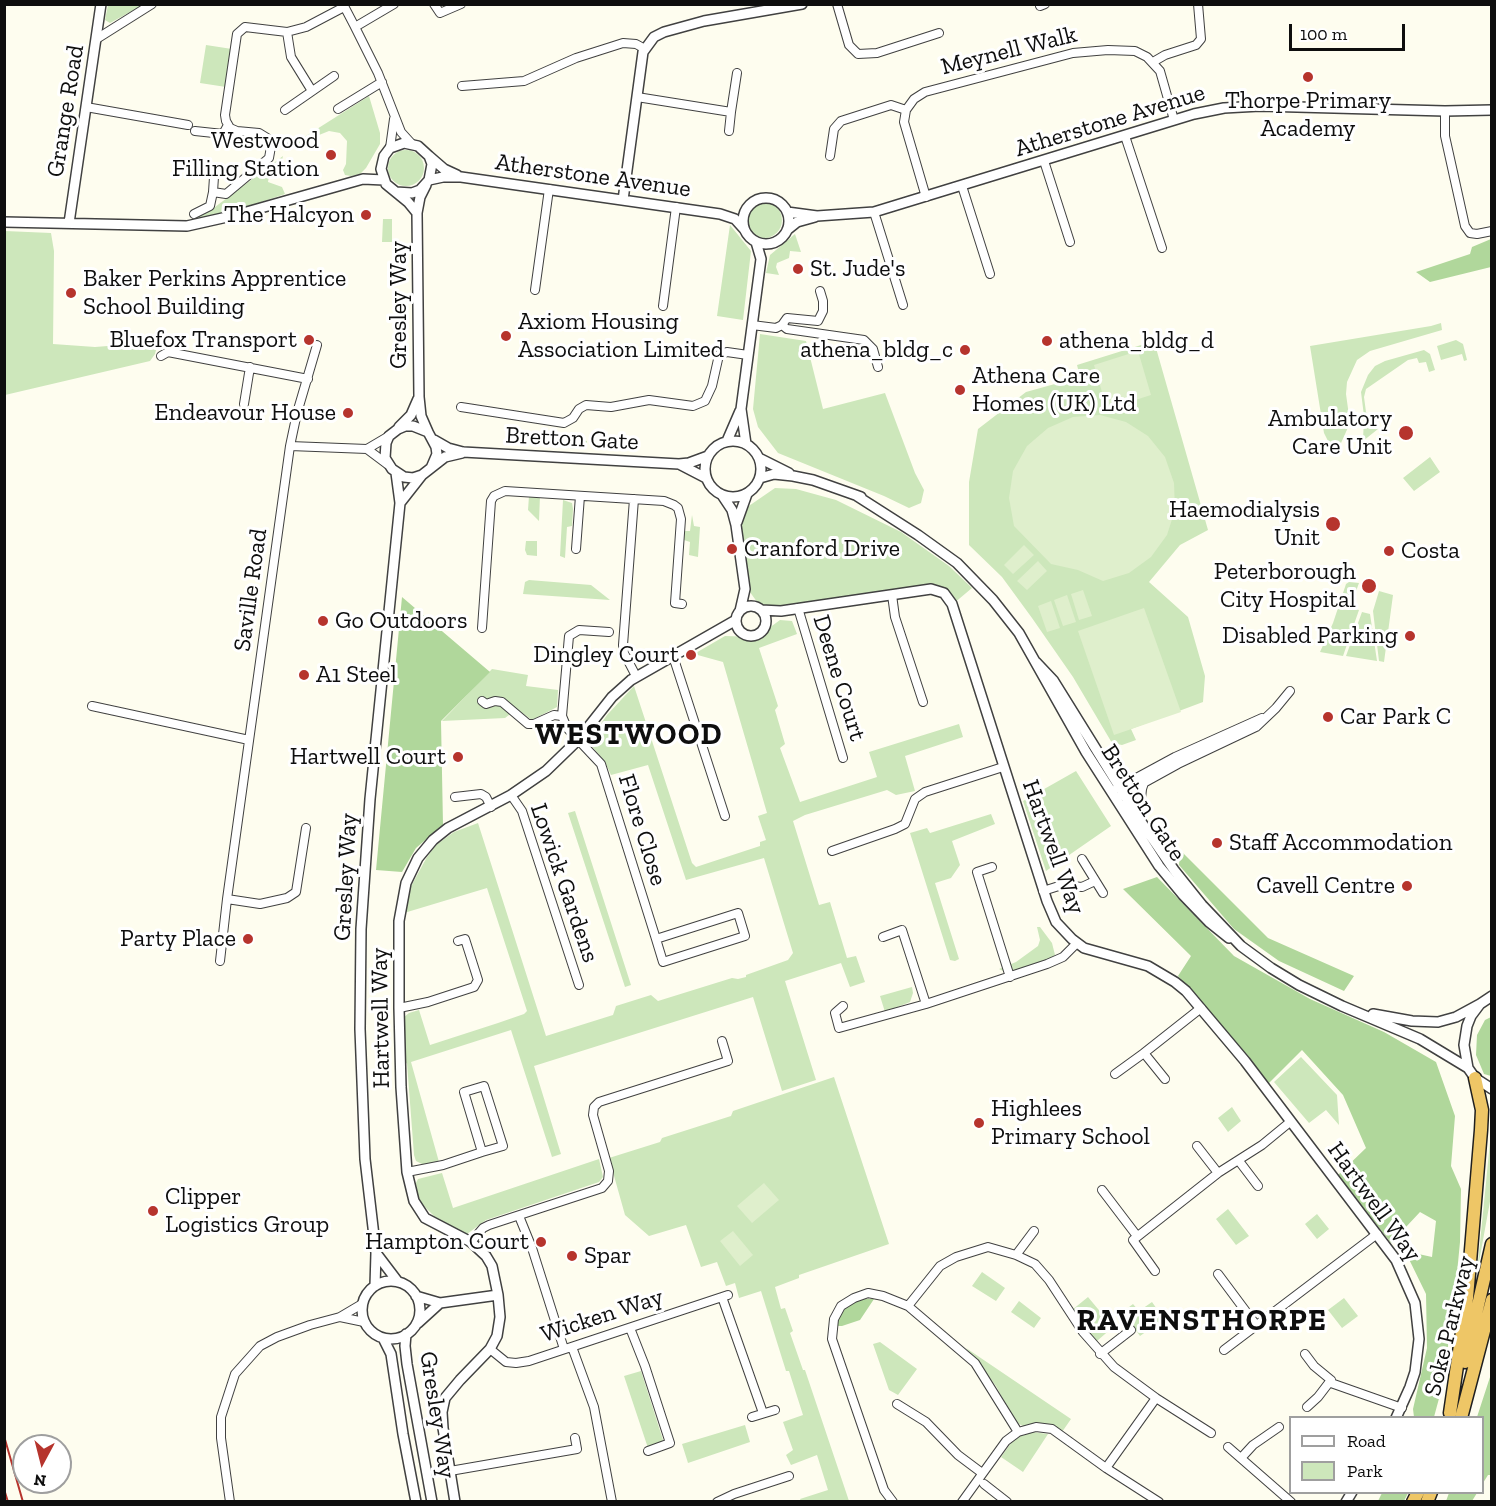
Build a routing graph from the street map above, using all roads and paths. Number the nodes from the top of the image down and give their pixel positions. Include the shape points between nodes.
1 (101, 4) edge
2 (152, 4) edge
3 (394, 4) edge
4 (434, 4) edge
5 (461, 4) edge
6 (802, 4) edge
7 (837, 4) edge
8 (1198, 4) edge
9 (344, 6) edge
10 (355, 27) junction
11 (287, 32) junction
12 (939, 33) dead end
13 (98, 38) junction
14 (645, 49) junction
15 (1153, 62) junction
16 (737, 73) dead end
17 (334, 76) dead end
18 (382, 82) junction
19 (462, 86) dead end
20 (312, 91) junction
21 (637, 97) junction
22 (86, 107) junction
23 (338, 109) dead end
24 (285, 110) dead end
25 (906, 110) junction
26 (1491, 110) edge
27 (1445, 111) junction
28 (731, 112) junction
29 (394, 117) junction
30 (1174, 120) junction
31 (188, 125) dead end
32 (228, 125) junction
33 (195, 130) dead end
34 (729, 131) dead end
35 (1125, 136) junction
36 (273, 141) junction
37 (284, 142) dead end
38 (411, 143) junction
39 (390, 148) junction
40 (429, 156) junction
41 (830, 156) dead end
42 (382, 161) junction
43 (1044, 161) junction
44 (214, 177) dead end
45 (461, 177) junction
46 (363, 179) junction
47 (384, 180) junction
48 (428, 183) junction
49 (962, 186) junction
50 (549, 189) junction
51 (213, 192) junction
52 (396, 192) junction
53 (926, 197) junction
54 (623, 200) junction
55 (676, 207) junction
56 (746, 208) junction
57 (787, 212) junction
58 (874, 212) junction
59 (417, 213) junction
60 (194, 214) dead end
61 (720, 214) junction
62 (817, 216) junction
63 (4, 222) edge
64 (69, 223) junction
65 (744, 229) junction
66 (788, 230) junction
67 (1491, 231) edge
68 (756, 242) junction
69 (777, 242) junction
70 (1070, 242) dead end
71 (1162, 248) dead end
72 (761, 259) junction
73 (990, 274) dead end
74 (535, 290) dead end
75 (820, 291) dead end
76 (903, 305) dead end
77 (663, 306) dead end
78 (752, 325) junction
79 (782, 325) junction
80 (317, 345) dead end
81 (748, 355) junction
82 (161, 356) dead end
83 (250, 367) junction
84 (878, 367) dead end
85 (308, 379) junction
86 (419, 397) junction
87 (244, 404) dead end
88 (461, 407) dead end
89 (741, 409) junction
90 (398, 429) junction
91 (389, 436) junction
92 (431, 436) junction
93 (726, 441) junction
94 (746, 444) junction
95 (290, 446) junction
96 (367, 449) junction
97 (463, 452) junction
98 (708, 456) junction
99 (759, 458) junction
100 (679, 464) junction
101 (388, 465) junction
102 (431, 468) junction
103 (396, 473) junction
104 (422, 475) junction
105 (793, 476) junction
106 (706, 478) junction
107 (760, 478) junction
108 (747, 494) junction
109 (723, 495) junction
110 (580, 496) junction
111 (634, 499) junction
112 (400, 503) junction
113 (736, 525) junction
114 (576, 549) dead end
115 (745, 589) junction
116 (892, 595) junction
117 (682, 604) dead end
118 (798, 608) junction
119 (759, 609) junction
120 (740, 610) junction
121 (781, 611) junction
122 (736, 620) junction
123 (765, 625) junction
124 (482, 628) dead end
125 (719, 630) junction
126 (609, 632) dead end
127 (743, 633) junction
128 (673, 656) junction
129 (636, 676) junction
130 (1290, 691) dead end
131 (923, 702) dead end
132 (485, 704) dead end
133 (92, 706) dead end
134 (562, 716) junction
135 (1266, 716) junction
136 (249, 740) junction
137 (578, 740) junction
138 (843, 758) dead end
139 (1003, 767) junction
140 (1144, 783) junction
141 (1119, 792) junction
142 (511, 795) junction
143 (455, 796) dead end
144 (491, 807) junction
145 (725, 816) dead end
146 (1139, 818) junction
147 (306, 828) dead end
148 (832, 851) dead end
149 (1082, 859) dead end
150 (992, 867) dead end
151 (1095, 881) junction
152 (1043, 891) junction
153 (1103, 893) dead end
154 (227, 899) junction
155 (883, 937) dead end
156 (656, 939) junction
157 (458, 941) dead end
158 (1077, 943) junction
159 (1241, 946) junction
160 (220, 961) dead end
161 (1010, 977) junction
162 (579, 985) dead end
163 (1491, 996) edge
164 (926, 1004) junction
165 (1480, 1004) junction
166 (843, 1006) dead end
167 (399, 1008) junction
168 (1201, 1008) junction
169 (1356, 1011) junction
170 (722, 1041) dead end
171 (1144, 1053) junction
172 (1471, 1073) junction
173 (1116, 1074) dead end
174 (1165, 1079) dead end
175 (1491, 1089) edge
176 (1290, 1122) junction
177 (1197, 1146) dead end
178 (482, 1152) junction
179 (1239, 1161) junction
180 (407, 1172) junction
181 (1218, 1173) junction
182 (1258, 1186) dead end
183 (1102, 1190) dead end
184 (519, 1216) junction
185 (1034, 1231) dead end
186 (1377, 1234) junction
187 (1137, 1236) junction
188 (471, 1242) junction
189 (1491, 1244) edge
190 (376, 1253) junction
191 (1017, 1255) junction
192 (1155, 1271) dead end
193 (1218, 1274) dead end
194 (398, 1282) junction
195 (375, 1286) junction
196 (498, 1295) junction
197 (416, 1296) junction
198 (1491, 1300) edge
199 (440, 1302) junction
200 (363, 1304) junction
201 (908, 1306) junction
202 (340, 1317) junction
203 (364, 1322) junction
204 (1256, 1325) junction
205 (415, 1326) junction
206 (630, 1328) junction
207 (1131, 1330) dead end
208 (406, 1334) junction
209 (1491, 1335) edge
210 (383, 1338) junction
211 (568, 1348) junction
212 (490, 1349) junction
213 (1224, 1350) dead end
214 (1100, 1354) junction
215 (1305, 1354) dead end
216 (1331, 1380) junction
217 (1156, 1398) junction
218 (897, 1404) dead end
219 (1307, 1407) dead end
220 (1402, 1408) junction
221 (775, 1410) dead end
222 (763, 1413) junction
223 (1397, 1416) edge
224 (1456, 1416) edge
225 (752, 1417) dead end
226 (1279, 1427) dead end
227 (1018, 1432) junction
228 (1211, 1433) dead end
229 (574, 1438) dead end
230 (1228, 1447) dead end
231 (648, 1451) dead end
232 (1242, 1457) junction
233 (1106, 1468) junction
234 (450, 1471) junction
235 (982, 1473) junction
236 (789, 1476) dead end
237 (984, 1484) dead end
238 (230, 1502) edge
239 (416, 1502) edge
240 (432, 1502) edge
241 (455, 1502) edge
242 (612, 1502) edge
243 (717, 1502) edge
244 (893, 1502) edge
245 (962, 1502) edge
246 (1006, 1502) edge
247 (1159, 1502) edge
248 (1291, 1502) edge

1 - 13 street, Grange Road
2 - 13 street
3 - 10 street
4 - 5 street via 440,13
6 - 14 street via 664,32
7 - 12 street via 849,45 858,54 877,53
8 - 15 street via 1201,39 1196,45
9 - 10 street
9 - 11 street via 306,27
10 - 18 street
11 - 20 street via 291,57
11 - 32 street via 245,27 237,34 225,115
13 - 22 street, Grange Road
14 - 19 street via 623,43 524,81
14 - 21 street
15 - 25 street, Meynell Walk via 1135,51 1073,53 925,92
15 - 30 street via 1160,71
16 - 28 street
17 - 20 street
18 - 23 street
18 - 29 street
20 - 24 street
21 - 28 street
21 - 54 street
22 - 31 street
22 - 64 street, Grange Road
25 - 41 street via 891,105 841,121 834,129
25 - 53 street via 904,122
26 - 27 street, Atherstone Avenue
27 - 30 street, Atherstone Avenue via 1249,106 1211,110
27 - 67 street via 1445,136 1465,226 1470,234
28 - 34 street
29 - 38 street
29 - 39 street
30 - 35 street, Atherstone Avenue
32 - 33 street via 223,134
32 - 36 street
35 - 43 street, Atherstone Avenue
35 - 71 street
36 - 37 street
36 - 51 street via 269,158 226,194
38 - 39 street
38 - 40 street
39 - 42 street
40 - 45 street, Atherstone Avenue
40 - 48 street via 432,164
42 - 46 street
42 - 47 street
43 - 49 street, Atherstone Avenue
43 - 70 street
44 - 51 street
45 - 48 street, Atherstone Avenue via 443,177
45 - 50 street, Atherstone Avenue
46 - 47 street
46 - 64 street via 207,222 174,226
47 - 52 street
48 - 52 street via 412,193
48 - 59 street, Gresley Way
49 - 53 street, Atherstone Avenue
49 - 73 street
50 - 54 street, Atherstone Avenue
50 - 74 street
51 - 60 street via 210,206
52 - 59 street, Gresley Way
53 - 58 street, Atherstone Avenue
54 - 55 street, Atherstone Avenue
55 - 61 street, Atherstone Avenue
55 - 77 street
56 - 57 street via 756,200 770,198
56 - 61 street, Atherstone Avenue
56 - 65 street
57 - 62 street, Atherstone Avenue
57 - 66 street
58 - 62 street, Atherstone Avenue
58 - 76 street
59 - 86 street, Gresley Way
61 - 65 street, Atherstone Avenue via 735,219
62 - 66 street, Atherstone Avenue via 797,222
63 - 64 street
65 - 68 street
66 - 69 street
68 - 69 street
68 - 72 street
69 - 72 street
72 - 78 street
75 - 79 street via 823,311 818,321 788,318
78 - 79 street
78 - 81 street
79 - 84 street via 787,329 864,340 873,349
80 - 85 street, Saville Road
81 - 88 street via 719,354 712,387 705,401 693,406 648,400 612,407 586,405 564,423
81 - 89 street
82 - 83 street via 168,352
83 - 85 street
83 - 87 street
85 - 95 street, Saville Road
86 - 90 street, Gresley Way via 411,415
86 - 92 street, Gresley Way via 421,416
89 - 93 street
89 - 94 street
90 - 91 street
90 - 92 street via 413,426
91 - 96 street
91 - 101 street via 384,450
92 - 97 street, Bretton Gate via 447,448
92 - 102 street via 436,454
93 - 94 street
93 - 98 street
94 - 99 street
95 - 96 street
95 - 136 street, Saville Road
96 - 101 street
97 - 100 street, Bretton Gate
97 - 102 street, Bretton Gate via 445,457
98 - 100 street, Bretton Gate
98 - 106 street
99 - 105 street, Bretton Gate
99 - 107 street
100 - 106 street, Bretton Gate
101 - 103 street
102 - 104 street
103 - 104 street via 404,477
103 - 112 street, Gresley Way
104 - 112 street
105 - 107 street, Bretton Gate via 774,474
105 - 141 street, Bretton Gate via 881,504 942,547 993,600 1053,680
106 - 109 street
107 - 108 street
108 - 109 street
108 - 113 street
109 - 113 street
110 - 111 street
110 - 114 street
110 - 124 street via 510,491 494,496
111 - 117 street via 664,501 678,508 681,519 675,603
111 - 129 street via 623,645
112 - 190 street, Gresley Way via 361,929 365,1147
113 - 115 street
115 - 119 street
115 - 120 street
116 - 118 street, Hartwell Way
116 - 131 street via 895,617
116 - 139 street, Hartwell Way via 931,589 944,593 952,604
118 - 121 street, Hartwell Way
118 - 138 street, Deene Court
119 - 120 street via 748,606
119 - 121 street, Hartwell Way
119 - 123 street
120 - 122 street
121 - 123 street
122 - 125 street, Hartwell Way
122 - 127 street
123 - 127 street via 757,634
125 - 127 street
125 - 128 street, Hartwell Way
126 - 134 street via 579,630 569,636
128 - 129 street, Hartwell Way
128 - 145 street
129 - 137 street, Hartwell Way via 612,697
130 - 135 street
132 - 134 street via 502,702 528,724
133 - 136 street
134 - 137 street, Flore Close
135 - 140 street via 1244,734
135 - 141 street via 1175,757
136 - 154 street, Saville Road
137 - 142 street, Hartwell Way via 546,771
137 - 156 street, Flore Close via 601,764
139 - 148 street via 924,792 915,799 905,824
139 - 152 street, Hartwell Way
140 - 141 street
140 - 146 street
141 - 146 street, Bretton Gate
141 - 159 street, Bretton Gate via 1159,866 1223,935
142 - 144 street, Hartwell Way
142 - 162 street, Lowick Gardens via 522,811
143 - 144 street via 481,794
144 - 167 street, Hartwell Way via 448,828 433,840 418,858 406,883 399,921
146 - 159 street, Bretton Gate via 1174,870
147 - 154 street via 296,892 261,904
149 - 151 street
150 - 161 street via 977,872
151 - 152 street via 1082,887 1062,885
151 - 153 street
152 - 158 street, Hartwell Way via 1056,922
154 - 160 street, Saville Road
155 - 164 street via 902,930
156 - 156 street, Flore Close via 738,913 745,936 663,962
157 - 167 street via 465,939 478,980 474,987
158 - 161 street via 1063,957
158 - 168 street, Hartwell Way via 1093,952 1148,966 1175,982
159 - 169 street, Bretton Gate via 1299,985
161 - 164 street
163 - 165 street, Bretton Gate
164 - 166 street via 839,1028 835,1013
165 - 169 street, Bretton Gate via 1438,1022
165 - 172 street via 1465,1035 1464,1053
167 - 180 street, Hartwell Way
168 - 171 street
168 - 176 street, Hartwell Way
169 - 172 street, Bretton Gate via 1420,1039
170 - 184 street via 728,1061 599,1102 593,1115 609,1171 608,1181 602,1188
171 - 173 street
171 - 174 street
172 - 175 street, Bretton Gate
172 - 224 highway via 1482,1110
176 - 179 street
176 - 186 street, Hartwell Way
177 - 181 street
178 - 178 street via 464,1092 484,1086 503,1146
178 - 180 street via 443,1166
179 - 181 street
179 - 182 street
180 - 188 street, Hartwell Way via 414,1201 425,1218
181 - 187 street
183 - 187 street
184 - 188 street via 485,1227
184 - 211 street
185 - 191 street
186 - 204 street
186 - 220 street, Hartwell Way via 1406,1280 1418,1321 1416,1364
187 - 192 street via 1133,1240
188 - 196 street, Hartwell Way via 492,1266
189 - 224 highway, Soke Parkway
190 - 194 street
190 - 195 street, Gresley Way
191 - 201 street via 988,1247 956,1257 940,1266
191 - 214 street via 1035,1264
193 - 204 street
194 - 195 street
194 - 197 street
195 - 200 street
196 - 199 street
196 - 212 street, Hartwell Way via 500,1317
197 - 199 street
197 - 205 street via 420,1311
198 - 224 highway, Soke Parkway
199 - 205 street
200 - 202 street
200 - 203 street
201 - 227 street via 975,1363
201 - 244 street via 868,1293 854,1298 841,1306 834,1319 832,1339 884,1491
202 - 203 street
202 - 238 street via 277,1336 260,1346 235,1374 221,1417
203 - 210 street
204 - 213 street
205 - 208 street
206 - 211 street, Wicken Way
206 - 222 street, Wicken Way via 725,1296
206 - 231 street via 670,1443
207 - 214 street
208 - 210 street
208 - 240 street, Gresley Way via 407,1364
209 - 224 highway via 1475,1394
210 - 239 street, Gresley Way via 390,1354
211 - 212 street, Wicken Way via 516,1364 506,1362
211 - 242 street via 594,1407
212 - 234 street, Hartwell Way via 445,1398 443,1428
214 - 217 street
215 - 216 street
216 - 219 street
216 - 220 street
217 - 228 street
217 - 233 street
218 - 235 street via 926,1422
220 - 223 street, Hartwell Way
221 - 222 street
222 - 225 street
226 - 232 street
227 - 233 street via 1036,1427 1052,1429
227 - 235 street via 1006,1441
229 - 234 street via 578,1453
230 - 232 street
232 - 248 street
233 - 247 street
234 - 241 street, Hartwell Way
235 - 245 street
236 - 243 street
237 - 246 street

